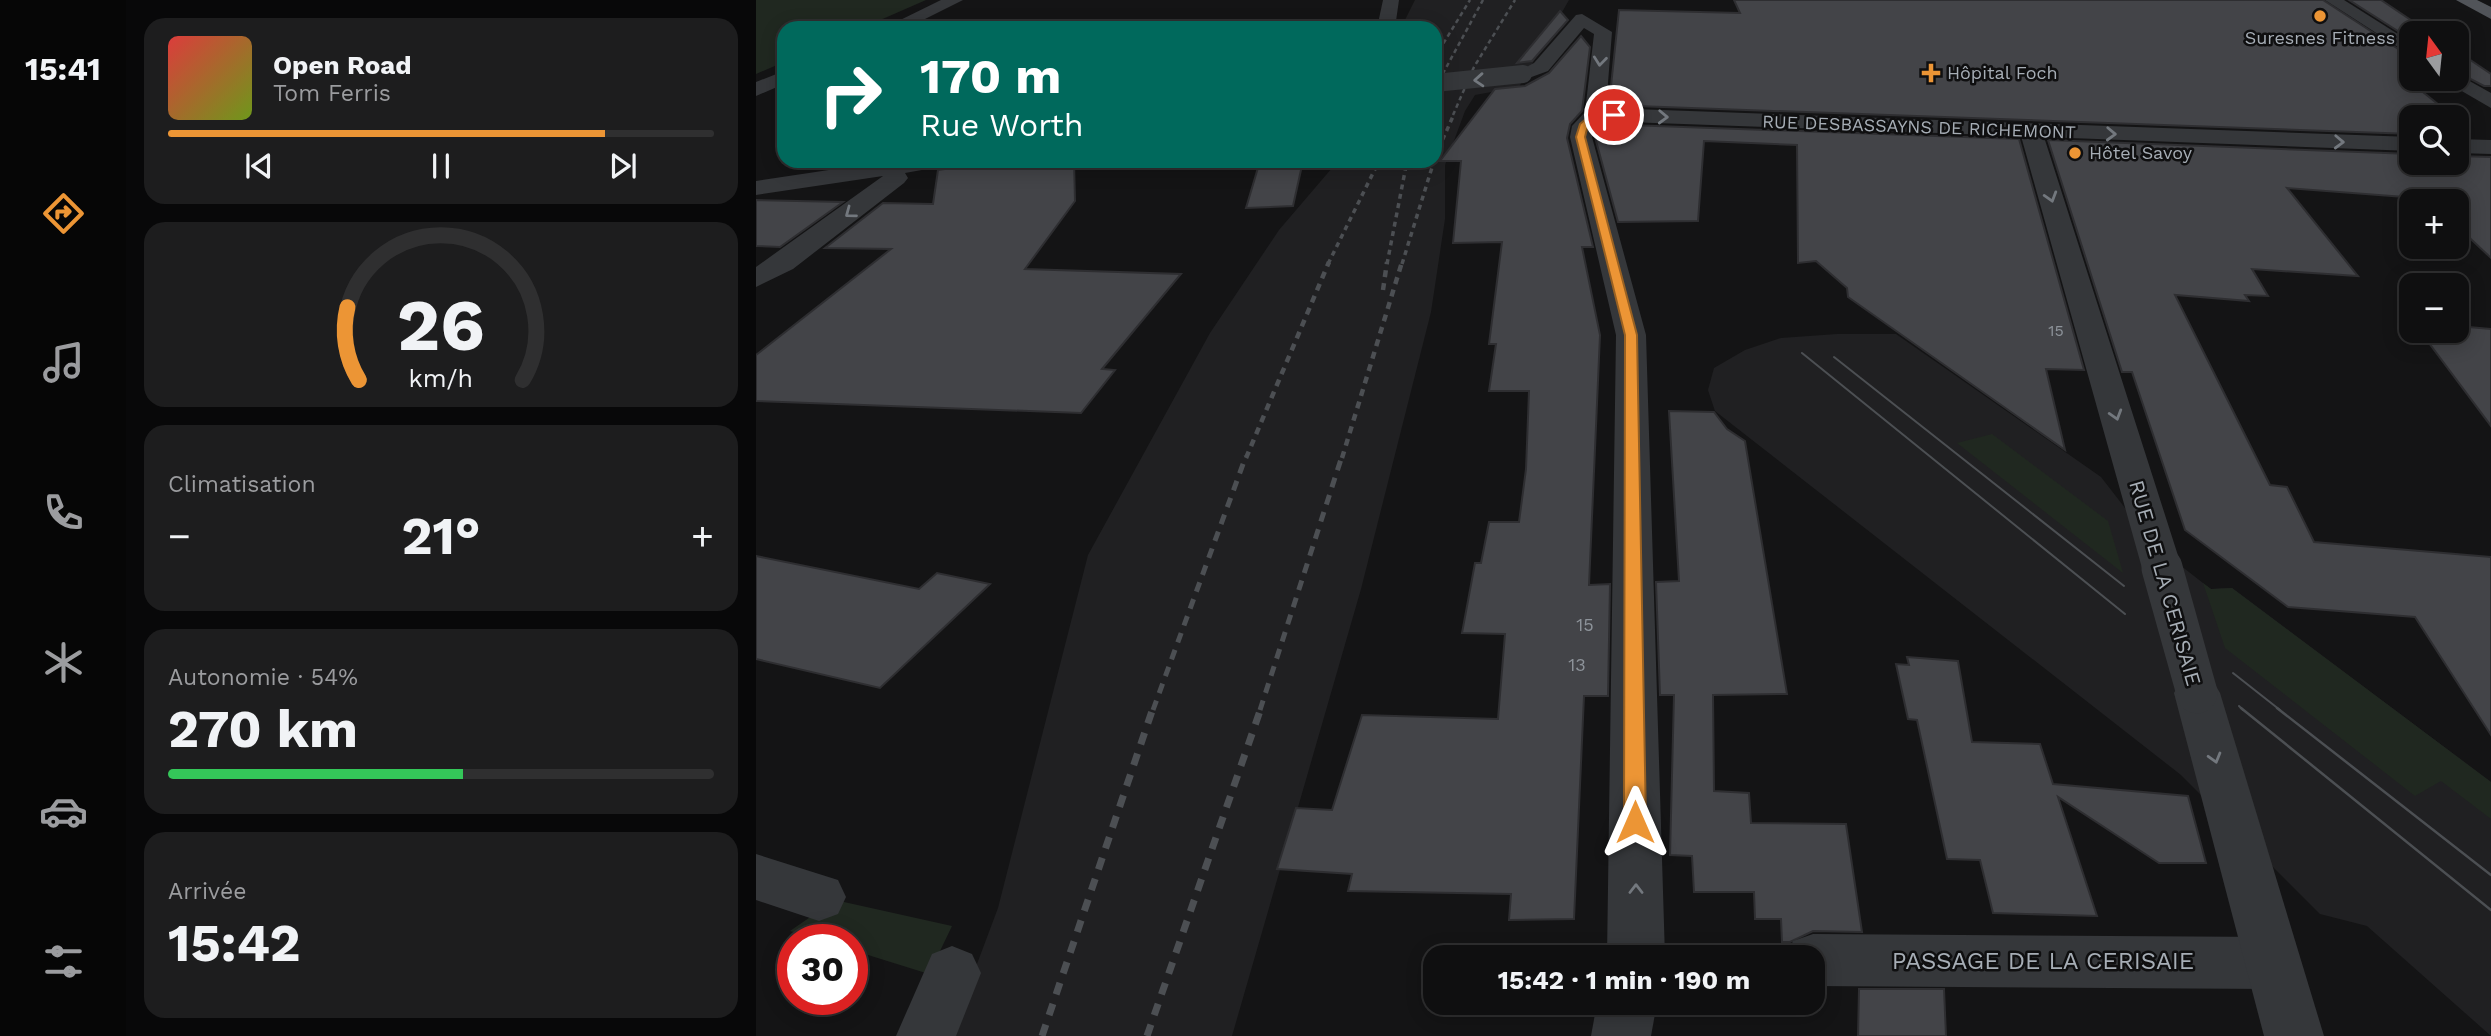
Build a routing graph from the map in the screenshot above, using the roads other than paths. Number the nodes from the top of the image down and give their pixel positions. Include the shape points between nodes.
1 (955, 0) edge
2 (1391, 0) edge
3 (2333, 0) edge
4 (2464, 0) edge
5 (1584, 10) edge
6 (2491, 14) edge
7 (908, 21) edge
8 (1387, 21) edge
9 (2399, 43) edge
10 (777, 80) edge
11 (1442, 82) edge
12 (2469, 88) edge
13 (756, 90) edge
14 (2491, 102) edge
15 (1595, 114) junction
16 (2031, 132) junction
17 (2399, 144) edge
18 (2469, 146) edge
19 (2491, 147) edge
20 (891, 168) joint
21 (767, 187) edge
22 (756, 198) edge
23 (756, 279) edge
24 (756, 877) edge
25 (819, 897) dead end
26 (1636, 945) edge
27 (1825, 960) edge
28 (2272, 963) junction
29 (952, 973) dead end
30 (1625, 1015) edge
31 (926, 1036) edge
32 (1621, 1036) edge
33 (2294, 1036) edge

1 - 7 street
2 - 8 street
3 - 9 street
4 - 6 main road
5 -> 11 street, bridge via 1541,67 1523,74
5 -> 15 street via 1603,32
10 - 13 street
12 - 14 street
15 -> 16 street, RUE DESBASSAYNS DE RICHEMONT
26 -> 15 street via 1631,335 1581,137 1583,126
16 -> 17 street, RUE DESBASSAYNS DE RICHEMONT
16 -> 28 street, RUE DE LA CERISAIE, bridge via 2162,568
18 - 19 street
20 - 21 street
20 -> 23 street via 896,178
21 - 22 street via 769,194
24 - 25 street
27 - 28 street, PASSAGE DE LA CERISAIE
28 - 33 street, RUE DE LA CERISAIE
29 - 31 street
30 - 32 street

